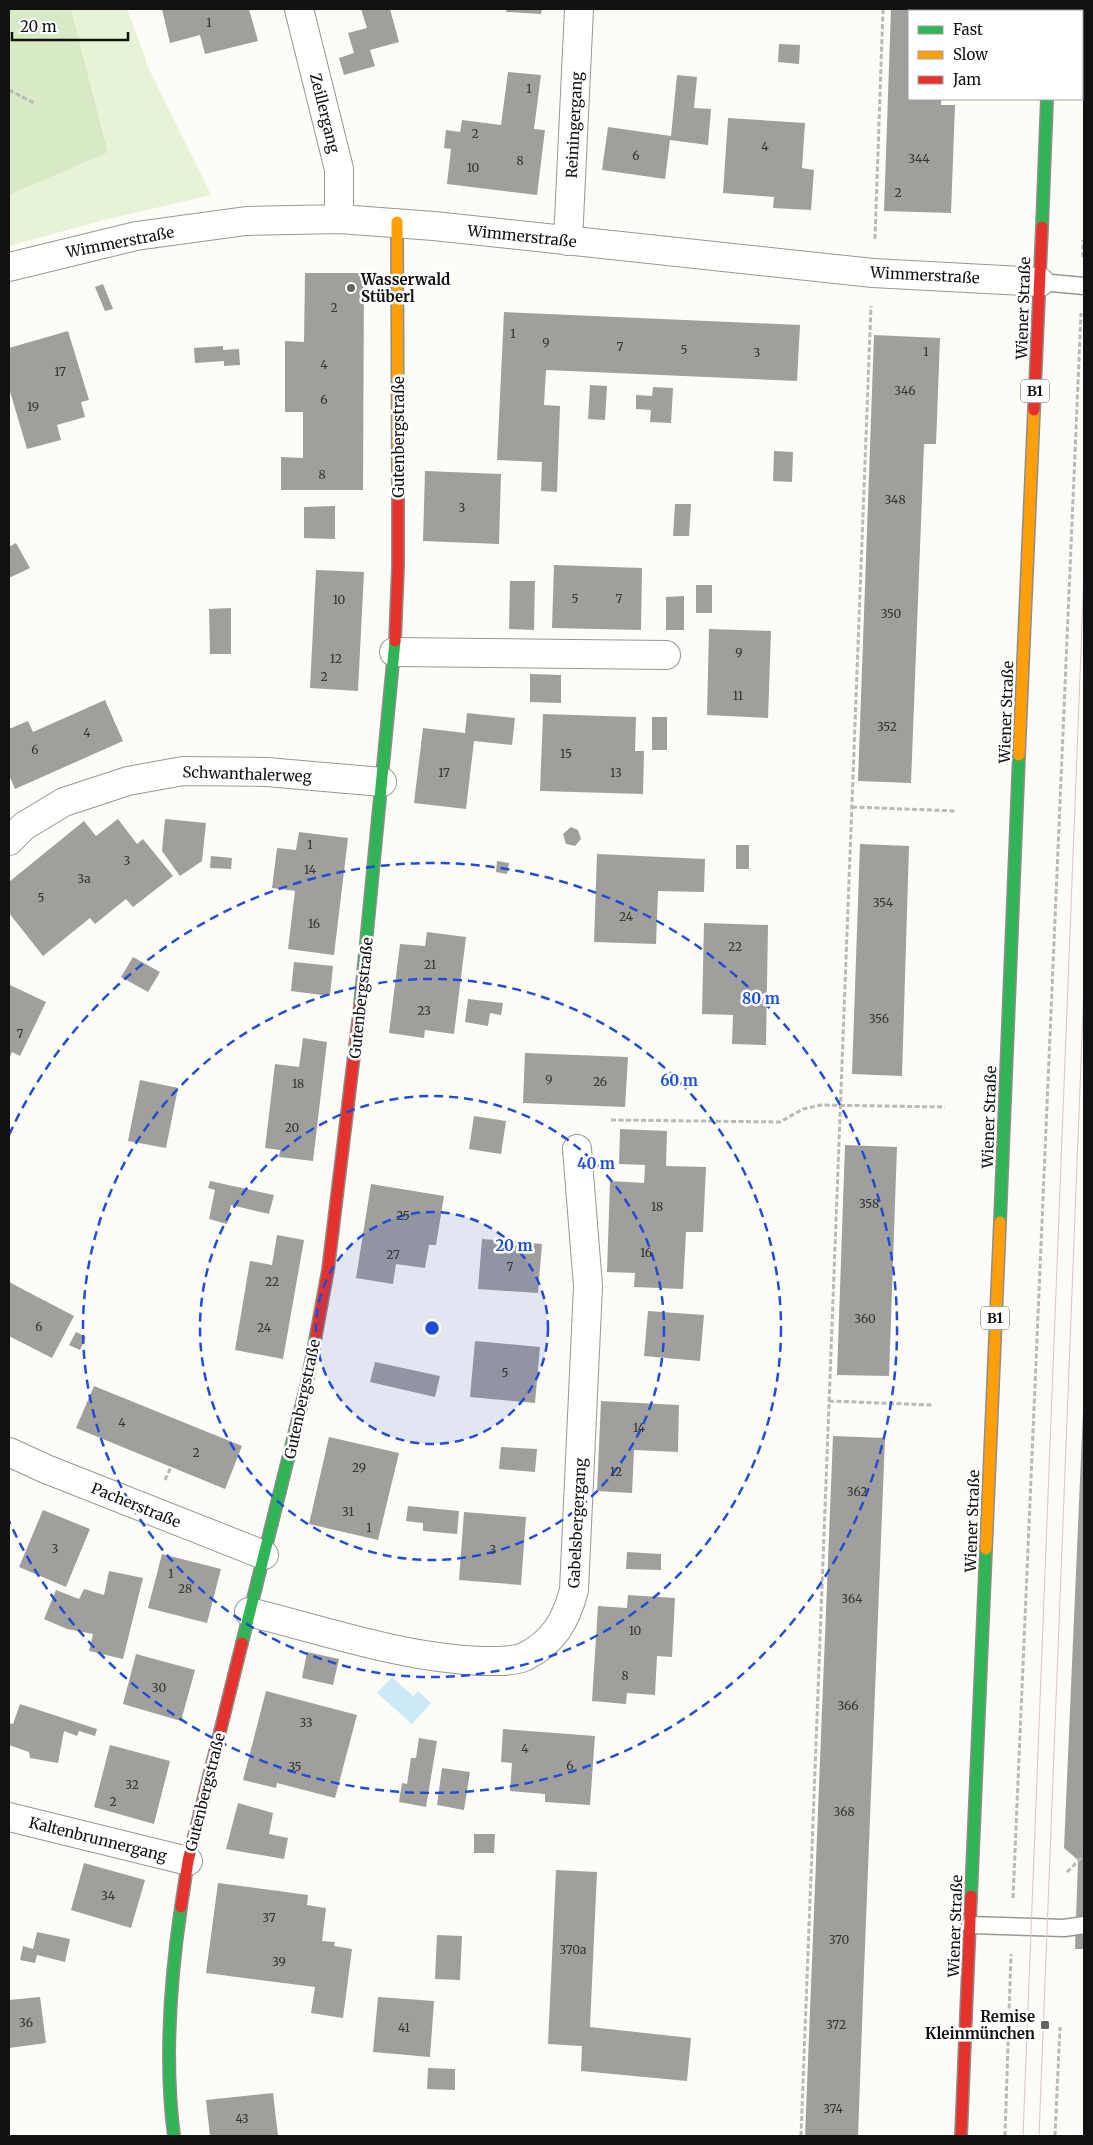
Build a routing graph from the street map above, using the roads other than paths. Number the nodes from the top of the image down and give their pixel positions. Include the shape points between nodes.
1 (299, 9) edge
2 (579, 9) edge
3 (1047, 100) edge
4 (339, 218) junction
5 (397, 222) junction
6 (568, 241) junction
7 (9, 267) edge
8 (1040, 282) junction
9 (1083, 286) edge
10 (394, 652) junction
11 (666, 655) dead end
12 (382, 782) junction
13 (9, 841) edge
14 (577, 1149) dead end
15 (9, 1452) edge
16 (264, 1555) junction
17 (249, 1612) junction
18 (9, 1817) edge
19 (188, 1861) junction
20 (970, 1925) junction
21 (1084, 1925) edge
22 (174, 2136) edge
23 (961, 2136) edge

1 - 4 street, Zeillergang via 339,169
2 - 6 street, Reiningergang
3 - 8 main road, Wiener Straße / B1
4 - 5 street, Wimmerstraße
4 - 7 street, Wimmerstraße via 246,221 136,236
5 - 6 street, Wimmerstraße
5 - 10 main road, Gutenbergstraße via 398,567
6 - 8 street, Wimmerstraße via 873,273
8 - 9 lane
8 - 20 main road, Wiener Straße / B1
10 - 11 street
10 - 12 main road, Gutenbergstraße
12 - 13 street, Schwanthalerweg via 266,772 183,771 128,781 64,802 24,826
12 - 16 main road, Gutenbergstraße via 363,985 328,1270 306,1387
14 - 17 street, Gabelsbergergang via 588,1286 574,1590 568,1612 556,1631 542,1647 522,1658 466,1660 406,1651
15 - 16 street, Pacherstraße
16 - 17 main road, Gutenbergstraße
17 - 19 main road, Gutenbergstraße
18 - 19 street, Kaltenbrunnergang
19 - 22 main road, Gutenbergstraße via 169,2019 170,2107
20 - 21 lane via 1064,1928
20 - 23 main road, Wiener Straße / B1

